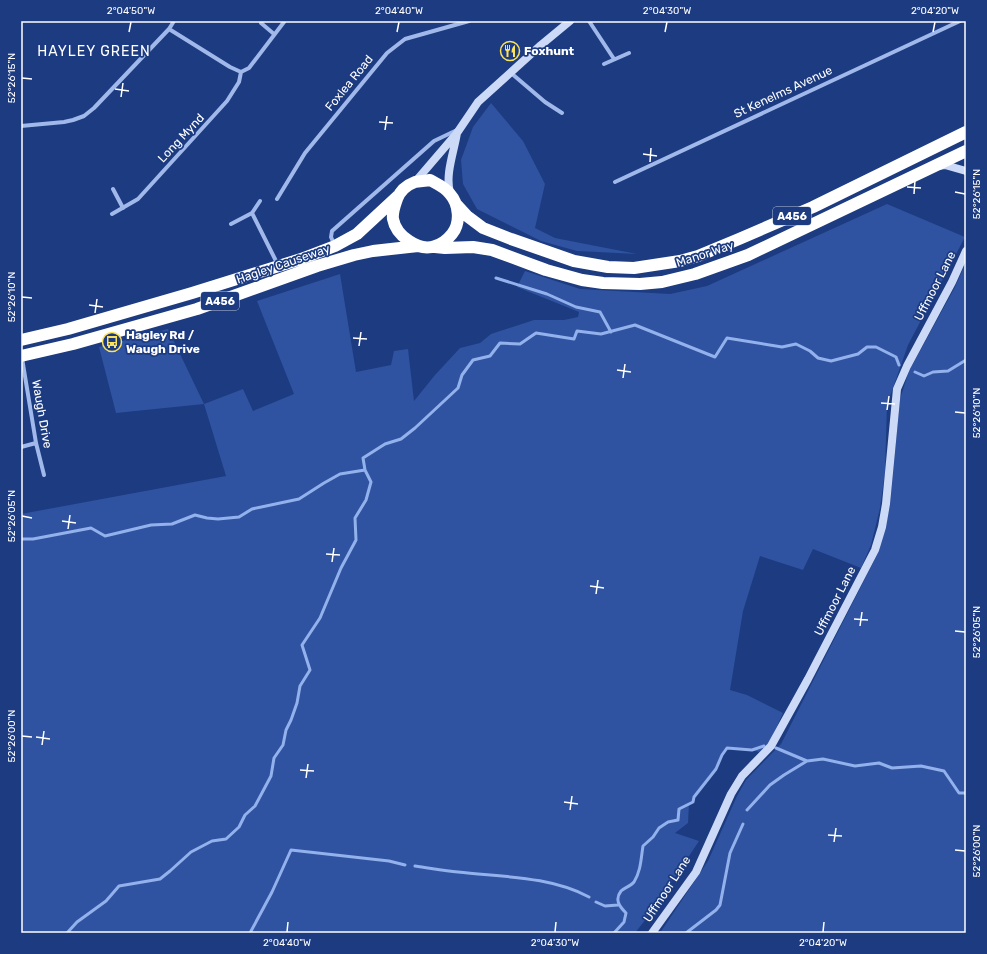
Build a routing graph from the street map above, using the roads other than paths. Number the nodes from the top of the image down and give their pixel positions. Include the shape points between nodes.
1 (174, 21) edge
2 (469, 21) edge
3 (570, 21) edge
4 (589, 21) edge
5 (960, 21) edge
6 (284, 22) dead end
7 (261, 23) dead end
8 (169, 29) junction
9 (274, 34) junction
10 (629, 53) dead end
11 (614, 59) junction
12 (604, 64) dead end
13 (241, 72) junction
14 (510, 73) junction
15 (562, 113) dead end
16 (21, 126) edge
17 (458, 131) junction
18 (966, 132) edge
19 (966, 151) edge
20 (934, 166) junction
21 (966, 171) edge
22 (416, 182) junction
23 (615, 182) dead end
24 (113, 189) dead end
25 (398, 196) junction
26 (277, 199) dead end
27 (453, 199) junction
28 (260, 201) dead end
29 (123, 208) junction
30 (112, 214) dead end
31 (252, 214) junction
32 (231, 224) dead end
33 (335, 246) junction
34 (418, 246) junction
35 (435, 247) junction
36 (966, 251) edge
37 (278, 266) junction
38 (21, 340) edge
39 (21, 356) edge
40 (36, 443) junction
41 (21, 447) edge
42 (44, 475) dead end
43 (652, 933) edge

1 - 8 street
2 - 26 street, Foxlea Road via 405,39 387,53 305,153
3 - 14 street
4 - 11 street
5 - 23 street, St Kenelms Avenue
6 - 9 street, Long Mynd
7 - 9 street
8 - 13 street
8 - 16 street via 84,116 64,122
9 - 13 street, Long Mynd via 249,68
10 - 11 street
11 - 12 street
13 - 29 street, Long Mynd via 239,82 228,101 138,199
14 - 15 street
14 - 17 street via 478,102
17 - 22 street
17 - 27 street via 449,172 448,186
17 - 33 street via 434,141 332,231 331,237
18 - 27 highway, Manor Way / A456 via 813,207 698,256 634,268 608,267 574,261 518,242 483,228 467,216
19 - 20 highway, Manor Way / A456
20 - 21 street via 944,165
20 - 35 highway, Manor Way / A456 via 748,255 695,274 662,282 640,284 582,280 492,250
22 - 25 highway, A456
22 - 27 highway, A456 via 430,180 439,184
24 - 29 street
25 - 33 highway, Hagley Causeway / A456 via 357,234
25 - 34 highway via 393,219 396,228 407,240
27 - 35 highway via 458,219 454,232
28 - 31 street
29 - 30 street, Long Mynd
31 - 32 street
31 - 37 street
33 - 37 highway, Hagley Causeway / A456
34 - 35 highway, A456
34 - 39 highway, Hagley Causeway / A456 via 354,255 197,309
36 - 43 street, Uffmoor Lane via 897,389 886,504 875,550 770,746 742,776 731,794 696,872
37 - 38 highway, Hagley Causeway / A456
39 - 40 street, Waugh Drive
40 - 41 street
40 - 42 street, Waugh Drive

